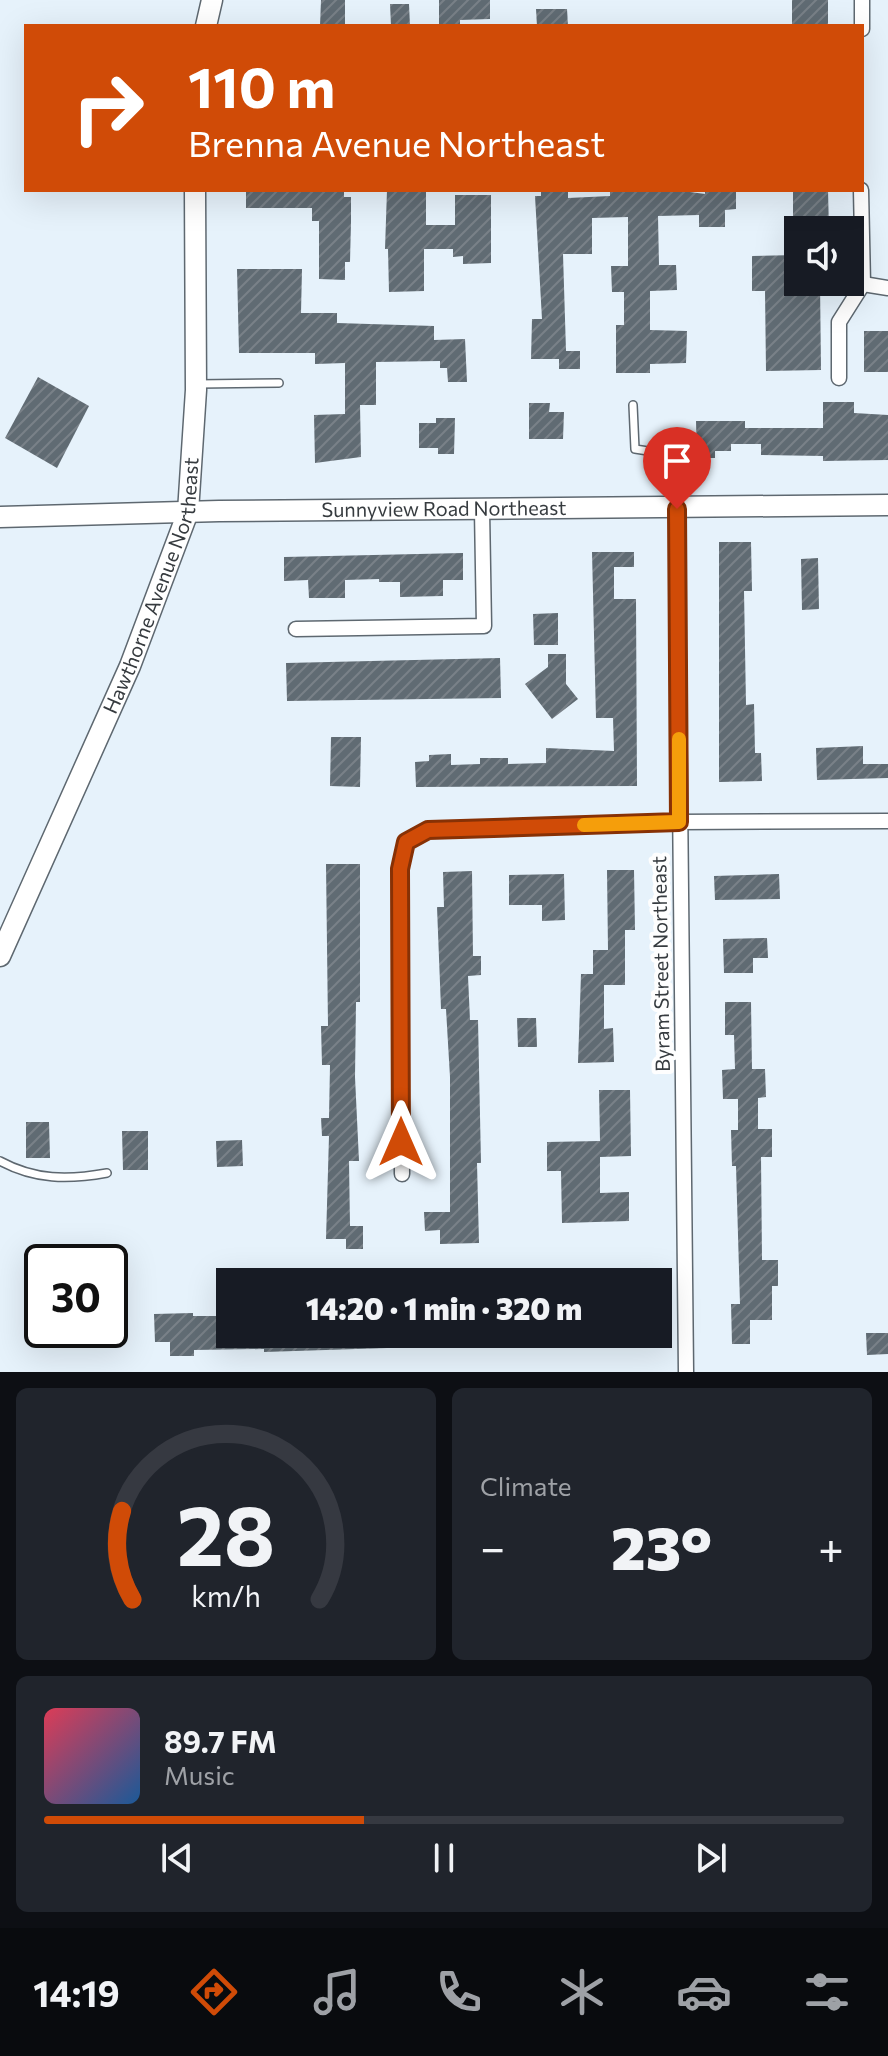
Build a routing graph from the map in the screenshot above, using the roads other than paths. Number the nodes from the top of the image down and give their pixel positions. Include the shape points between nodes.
1 (212, 0) edge
2 (862, 0) edge
3 (206, 24) edge
4 (862, 24) edge
5 (195, 192) edge
6 (861, 192) edge
7 (862, 216) edge
8 (864, 284) edge
9 (888, 288) edge
10 (855, 296) edge
11 (839, 378) dead end
12 (279, 383) dead end
13 (196, 384) junction
14 (633, 405) dead end
15 (888, 505) edge
16 (677, 509) junction
17 (482, 510) junction
18 (188, 512) junction
19 (0, 517) edge
20 (296, 629) dead end
21 (888, 821) edge
22 (679, 822) junction
23 (0, 956) edge
24 (0, 1161) edge
25 (107, 1173) dead end
26 (402, 1174) dead end
27 (686, 1372) edge

1 - 3 main road
2 - 4 street
5 - 13 main road, Hawthorne Avenue Northeast
6 - 7 street
8 - 9 street
10 - 11 street via 839,322
12 - 13 lane
13 - 18 main road, Hawthorne Avenue Northeast
14 - 16 lane via 635,449 674,455
15 - 16 main road, Sunnyview Road Northeast
16 - 17 main road, Sunnyview Road Northeast
16 - 22 street, Byram Street Northeast
17 - 18 main road, Sunnyview Road Northeast
17 - 20 street via 484,626
18 - 19 main road, Sunnyview Road Northeast
18 - 23 main road, Hawthorne Avenue Northeast via 130,666
21 - 22 street
22 - 26 street via 428,830 406,842 400,869
22 - 27 street, Byram Street Northeast
24 - 25 lane via 39,1176

